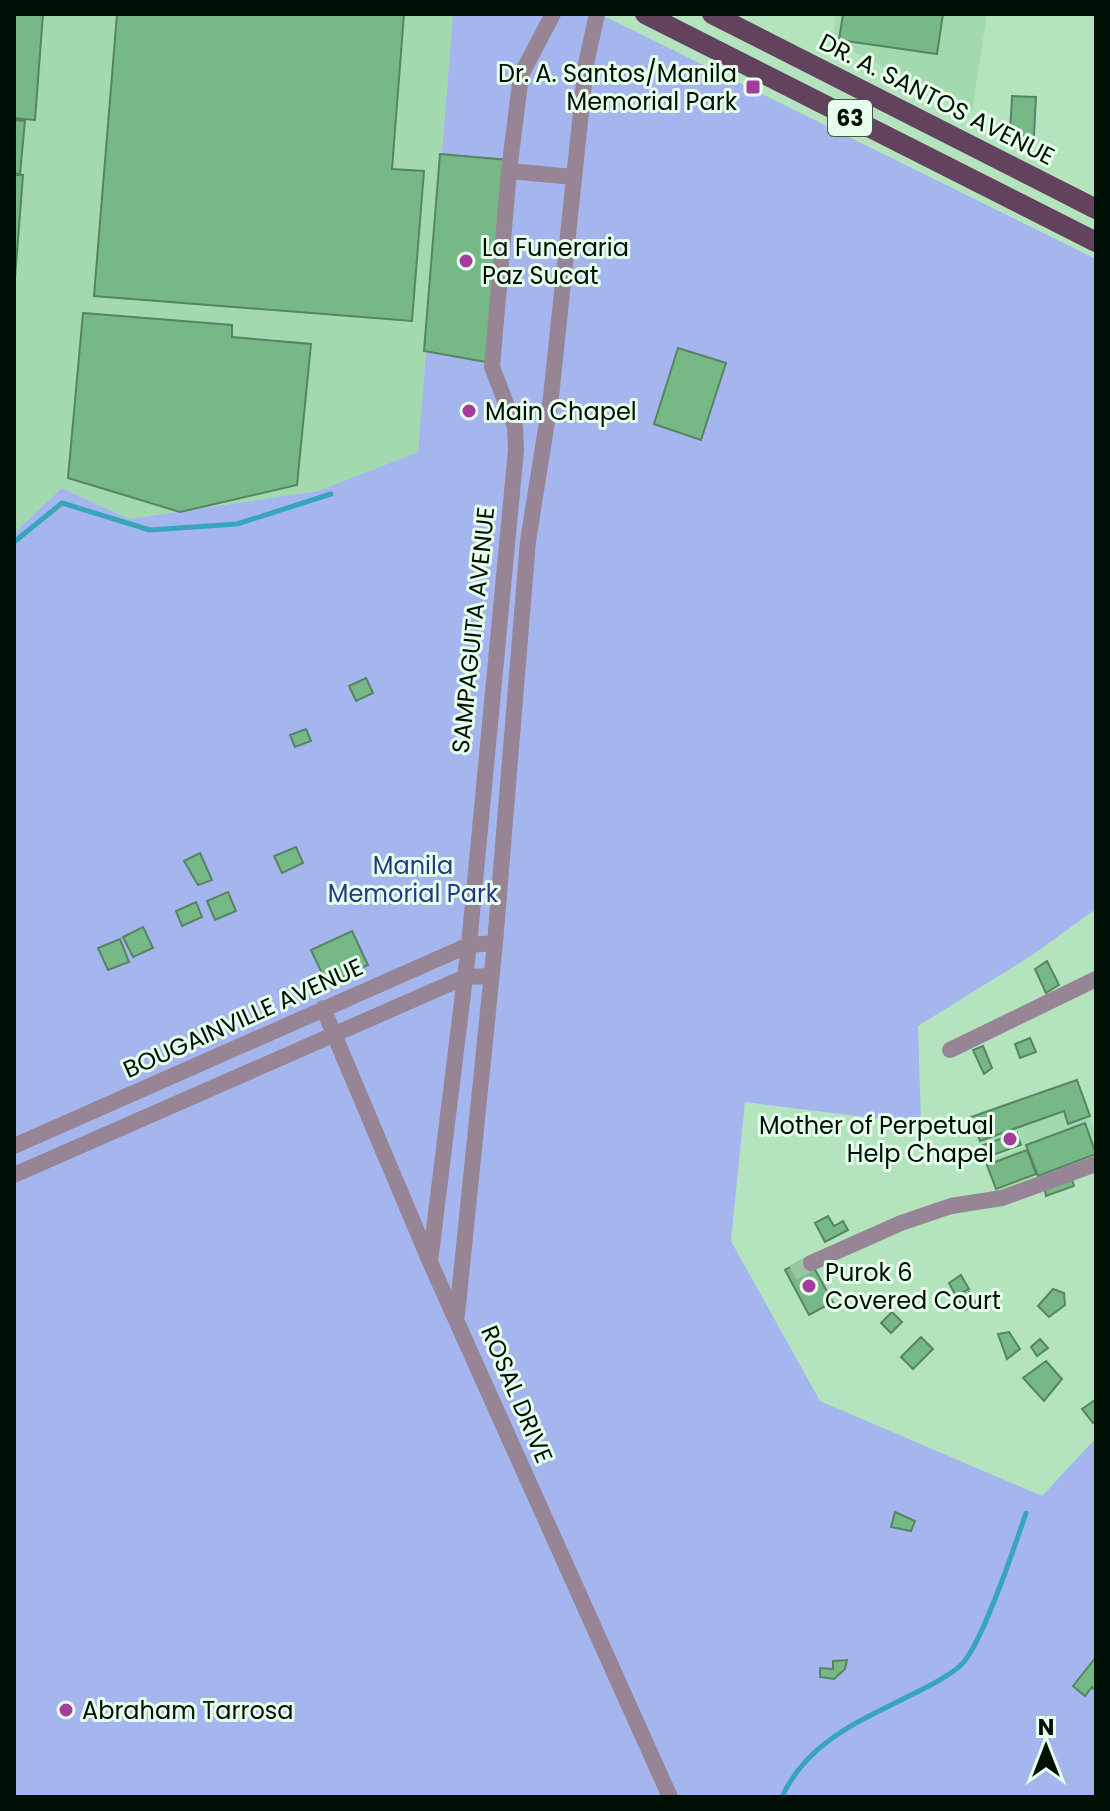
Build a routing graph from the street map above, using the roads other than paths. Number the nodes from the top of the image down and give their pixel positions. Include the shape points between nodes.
1 (553, 14) edge
2 (597, 14) edge
3 (645, 14) edge
4 (712, 14) edge
5 (509, 171) junction
6 (574, 177) junction
7 (1096, 209) edge
8 (1096, 242) edge
9 (502, 578) junction
10 (524, 581) junction
11 (495, 943) junction
12 (469, 945) junction
13 (491, 976) junction
14 (465, 977) junction
15 (1096, 979) edge
16 (323, 1008) junction
17 (333, 1035) junction
18 (950, 1050) dead end
19 (14, 1146) edge
20 (1096, 1164) edge
21 (14, 1175) edge
22 (430, 1262) junction
23 (811, 1263) tunnel mouth
24 (457, 1315) junction
25 (670, 1797) edge

1 - 5 street, SAMPAGUITA AVENUE via 521,75
2 - 6 street, SAMPAGUITA AVENUE
3 - 8 main road, 63
4 - 7 main road, DR. A. SANTOS AVENUE / 63
5 - 6 street
5 - 9 street, SAMPAGUITA AVENUE via 492,367 515,427
6 - 10 street, SAMPAGUITA AVENUE via 551,397
9 - 10 street
9 - 12 street, SAMPAGUITA AVENUE
10 - 11 street, SAMPAGUITA AVENUE
11 - 12 street, BOUGAINVILLE AVENUE
11 - 13 street, SAMPAGUITA AVENUE
12 - 14 street, SAMPAGUITA AVENUE
12 - 16 street, BOUGAINVILLE AVENUE
13 - 14 street
13 - 24 street, SAMPAGUITA AVENUE
14 - 17 street
14 - 22 street, SAMPAGUITA AVENUE
15 - 18 street
16 - 17 street, ROSAL DRIVE
16 - 19 street, BOUGAINVILLE AVENUE
17 - 21 street
17 - 22 street, ROSAL DRIVE
20 - 23 street via 1002,1198 925,1214
22 - 24 street, ROSAL DRIVE
24 - 25 street, ROSAL DRIVE

